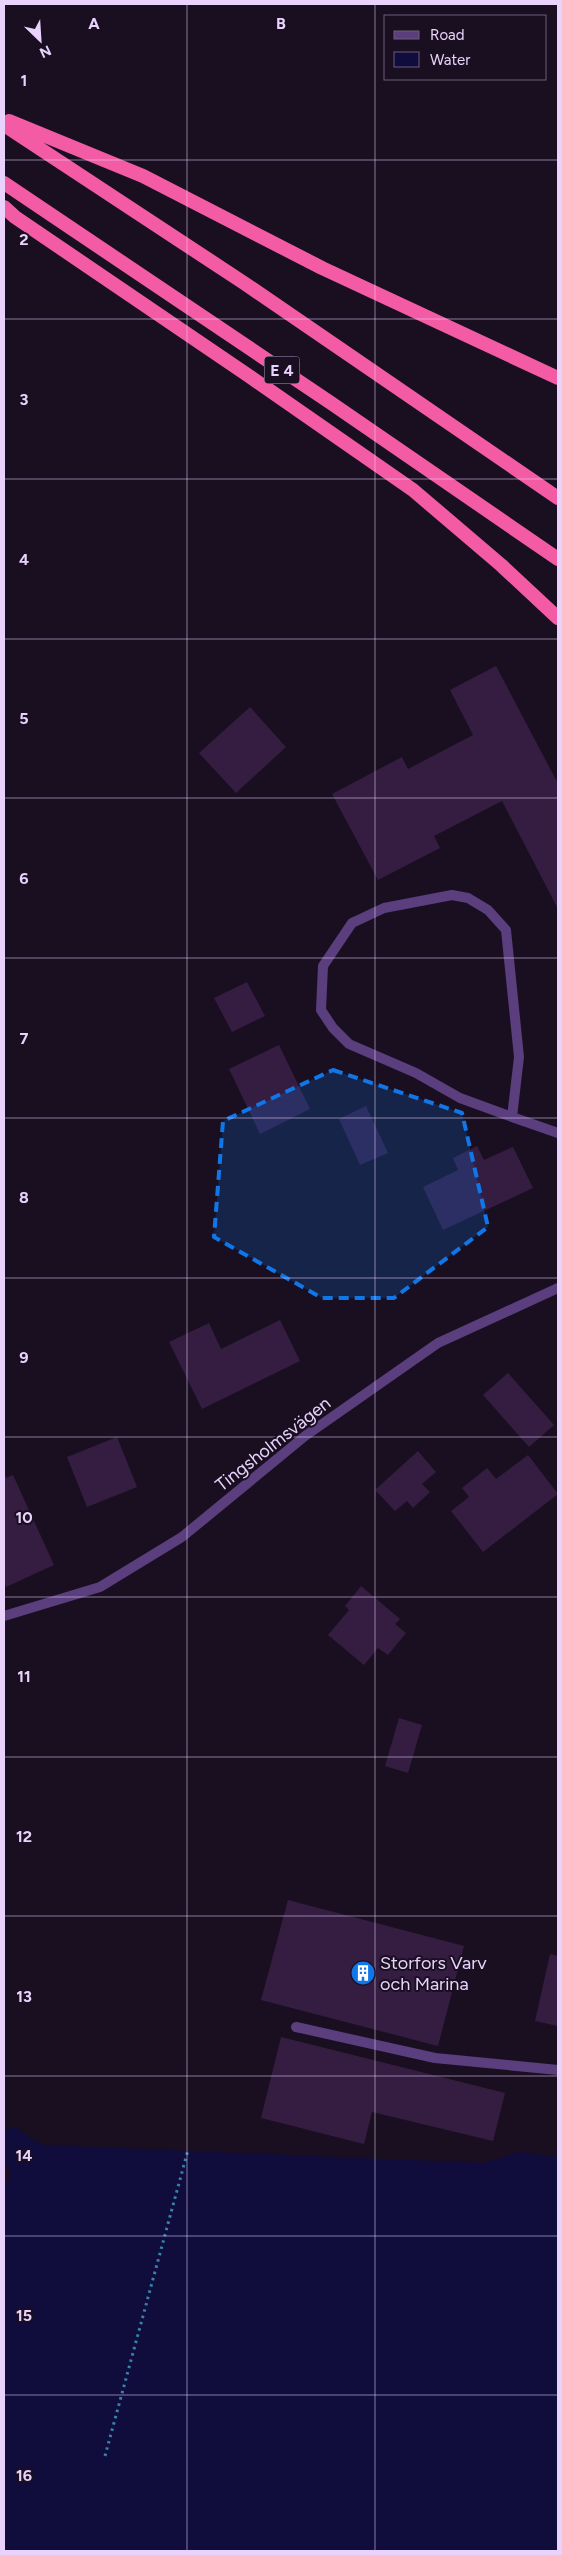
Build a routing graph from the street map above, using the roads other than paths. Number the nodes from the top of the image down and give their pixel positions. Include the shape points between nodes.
1 (4, 118) edge
2 (4, 125) edge
3 (4, 183) edge
4 (4, 207) edge
5 (558, 378) edge
6 (558, 498) edge
7 (558, 559) edge
8 (558, 618) edge
9 (512, 1117) junction
10 (558, 1133) edge
11 (558, 1288) edge
12 (4, 1616) edge
13 (296, 2027) dead end
14 (558, 2070) edge

1 - 5 highway via 143,176 322,268
2 - 6 highway via 244,283
3 - 7 highway, E 4
4 - 8 highway via 412,490
9 - 9 street via 519,1057 506,930 488,910 468,898 452,895 384,908 352,923 323,966 321,1010 333,1028 349,1044 416,1073 460,1098
9 - 10 street
11 - 12 street, Tingsholmsvägen via 438,1343 305,1436 182,1537 100,1587
13 - 14 street via 435,2058

